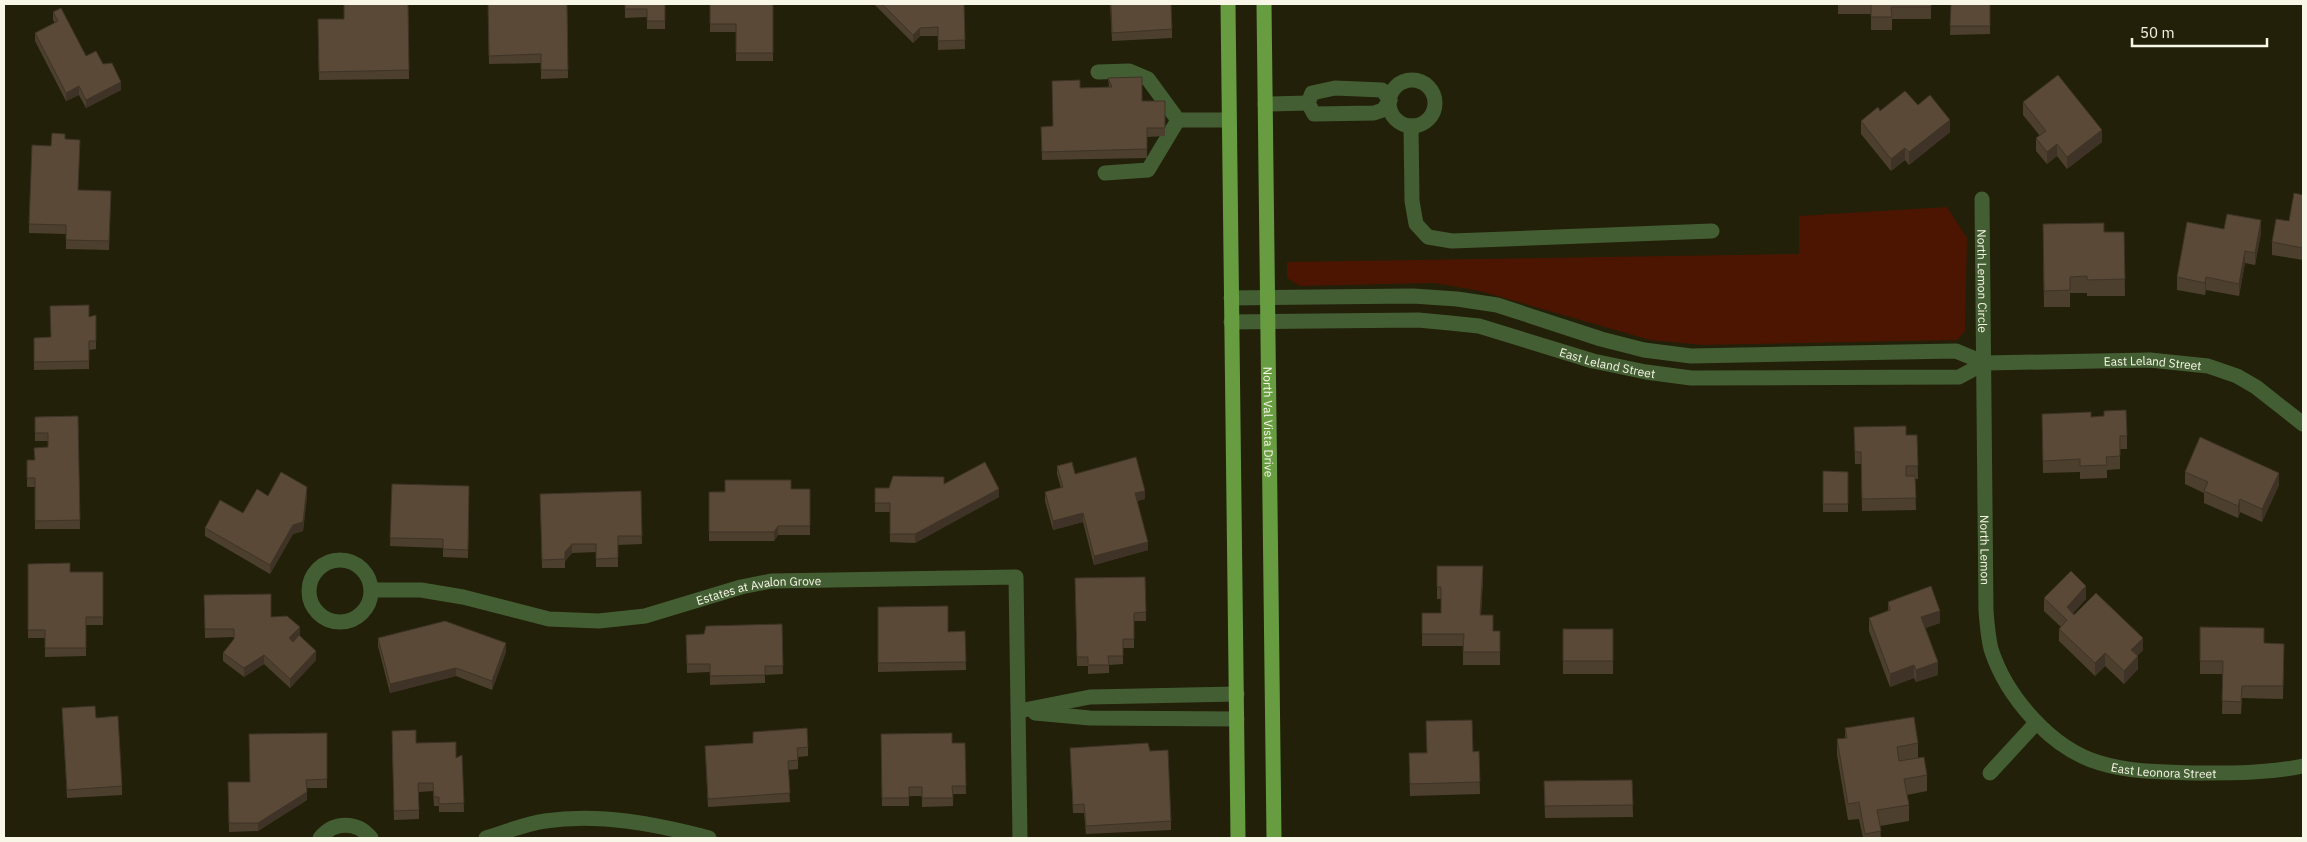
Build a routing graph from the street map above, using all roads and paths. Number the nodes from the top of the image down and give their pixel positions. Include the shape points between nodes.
1 (1228, 4) edge
2 (1264, 4) edge
3 (1098, 72) dead end
4 (1390, 100) junction
5 (1308, 103) junction
6 (1265, 104) junction
7 (1178, 120) junction
8 (1229, 120) junction
9 (1411, 126) junction
10 (1105, 173) dead end
11 (1982, 199) dead end
12 (1712, 231) dead end
13 (1268, 297) junction
14 (1231, 298) junction
15 (1268, 321) junction
16 (1231, 322) junction
17 (1985, 363) junction
18 (2303, 424) edge
19 (372, 590) junction
20 (1236, 694) junction
21 (1164, 696) junction
22 (1019, 711) junction
23 (1166, 719) junction
24 (1237, 719) junction
25 (2036, 723) junction
26 (2303, 766) edge
27 (1990, 773) dead end
28 (320, 838) edge
29 (371, 838) edge
30 (486, 838) edge
31 (709, 838) edge
32 (1020, 838) edge
33 (1238, 838) edge
34 (1274, 838) edge

1 - 8 main road
2 - 6 main road, North Val Vista Drive
3 - 7 street via 1129,71 1148,79 1158,104
4 - 5 street via 1382,90 1335,88 1312,93
4 - 5 street via 1383,110 1374,113 1314,114
4 - 9 street via 1395,118
4 - 9 street via 1394,90 1407,81 1415,80 1428,86 1435,99 1433,114 1422,124
5 - 6 street
6 - 13 main road, North Val Vista Drive
7 - 8 street
7 - 10 street via 1158,143 1148,170
8 - 14 main road
9 - 12 street via 1412,201 1416,224 1428,237 1452,241
11 - 17 street, North Lemon Circle
13 - 14 street, East Leland Street
13 - 15 main road, North Val Vista Drive
13 - 17 street, East Leland Street via 1413,296 1457,299 1497,305 1644,350 1691,356 1956,351
14 - 16 main road
15 - 16 street, East Leland Street
15 - 17 street, East Leland Street via 1418,320 1479,326 1593,361 1692,378 1959,377
15 - 34 main road, North Val Vista Drive
16 - 20 main road
17 - 18 street, East Leland Street via 2150,360 2208,366 2256,387
17 - 25 street, North Lemon via 1986,611 1991,647 2002,677
19 - 19 street via 370,580 357,565 338,560 329,562 313,576 310,597 321,615 340,622 360,616
19 - 22 street, Estates at Avalon Grove via 421,590 549,619 600,621 645,616 771,581 1016,576
20 - 21 street
20 - 24 main road
21 - 22 street via 1090,698
21 - 23 street
22 - 23 street via 1090,718
22 - 32 street, Estates at Avalon Grove
23 - 24 street
24 - 33 main road
25 - 26 street, East Leonora Street via 2072,751 2098,763 2127,770 2242,773
25 - 27 street
28 - 29 street via 334,827 344,825 362,830
30 - 31 street via 545,822 585,819 662,826

